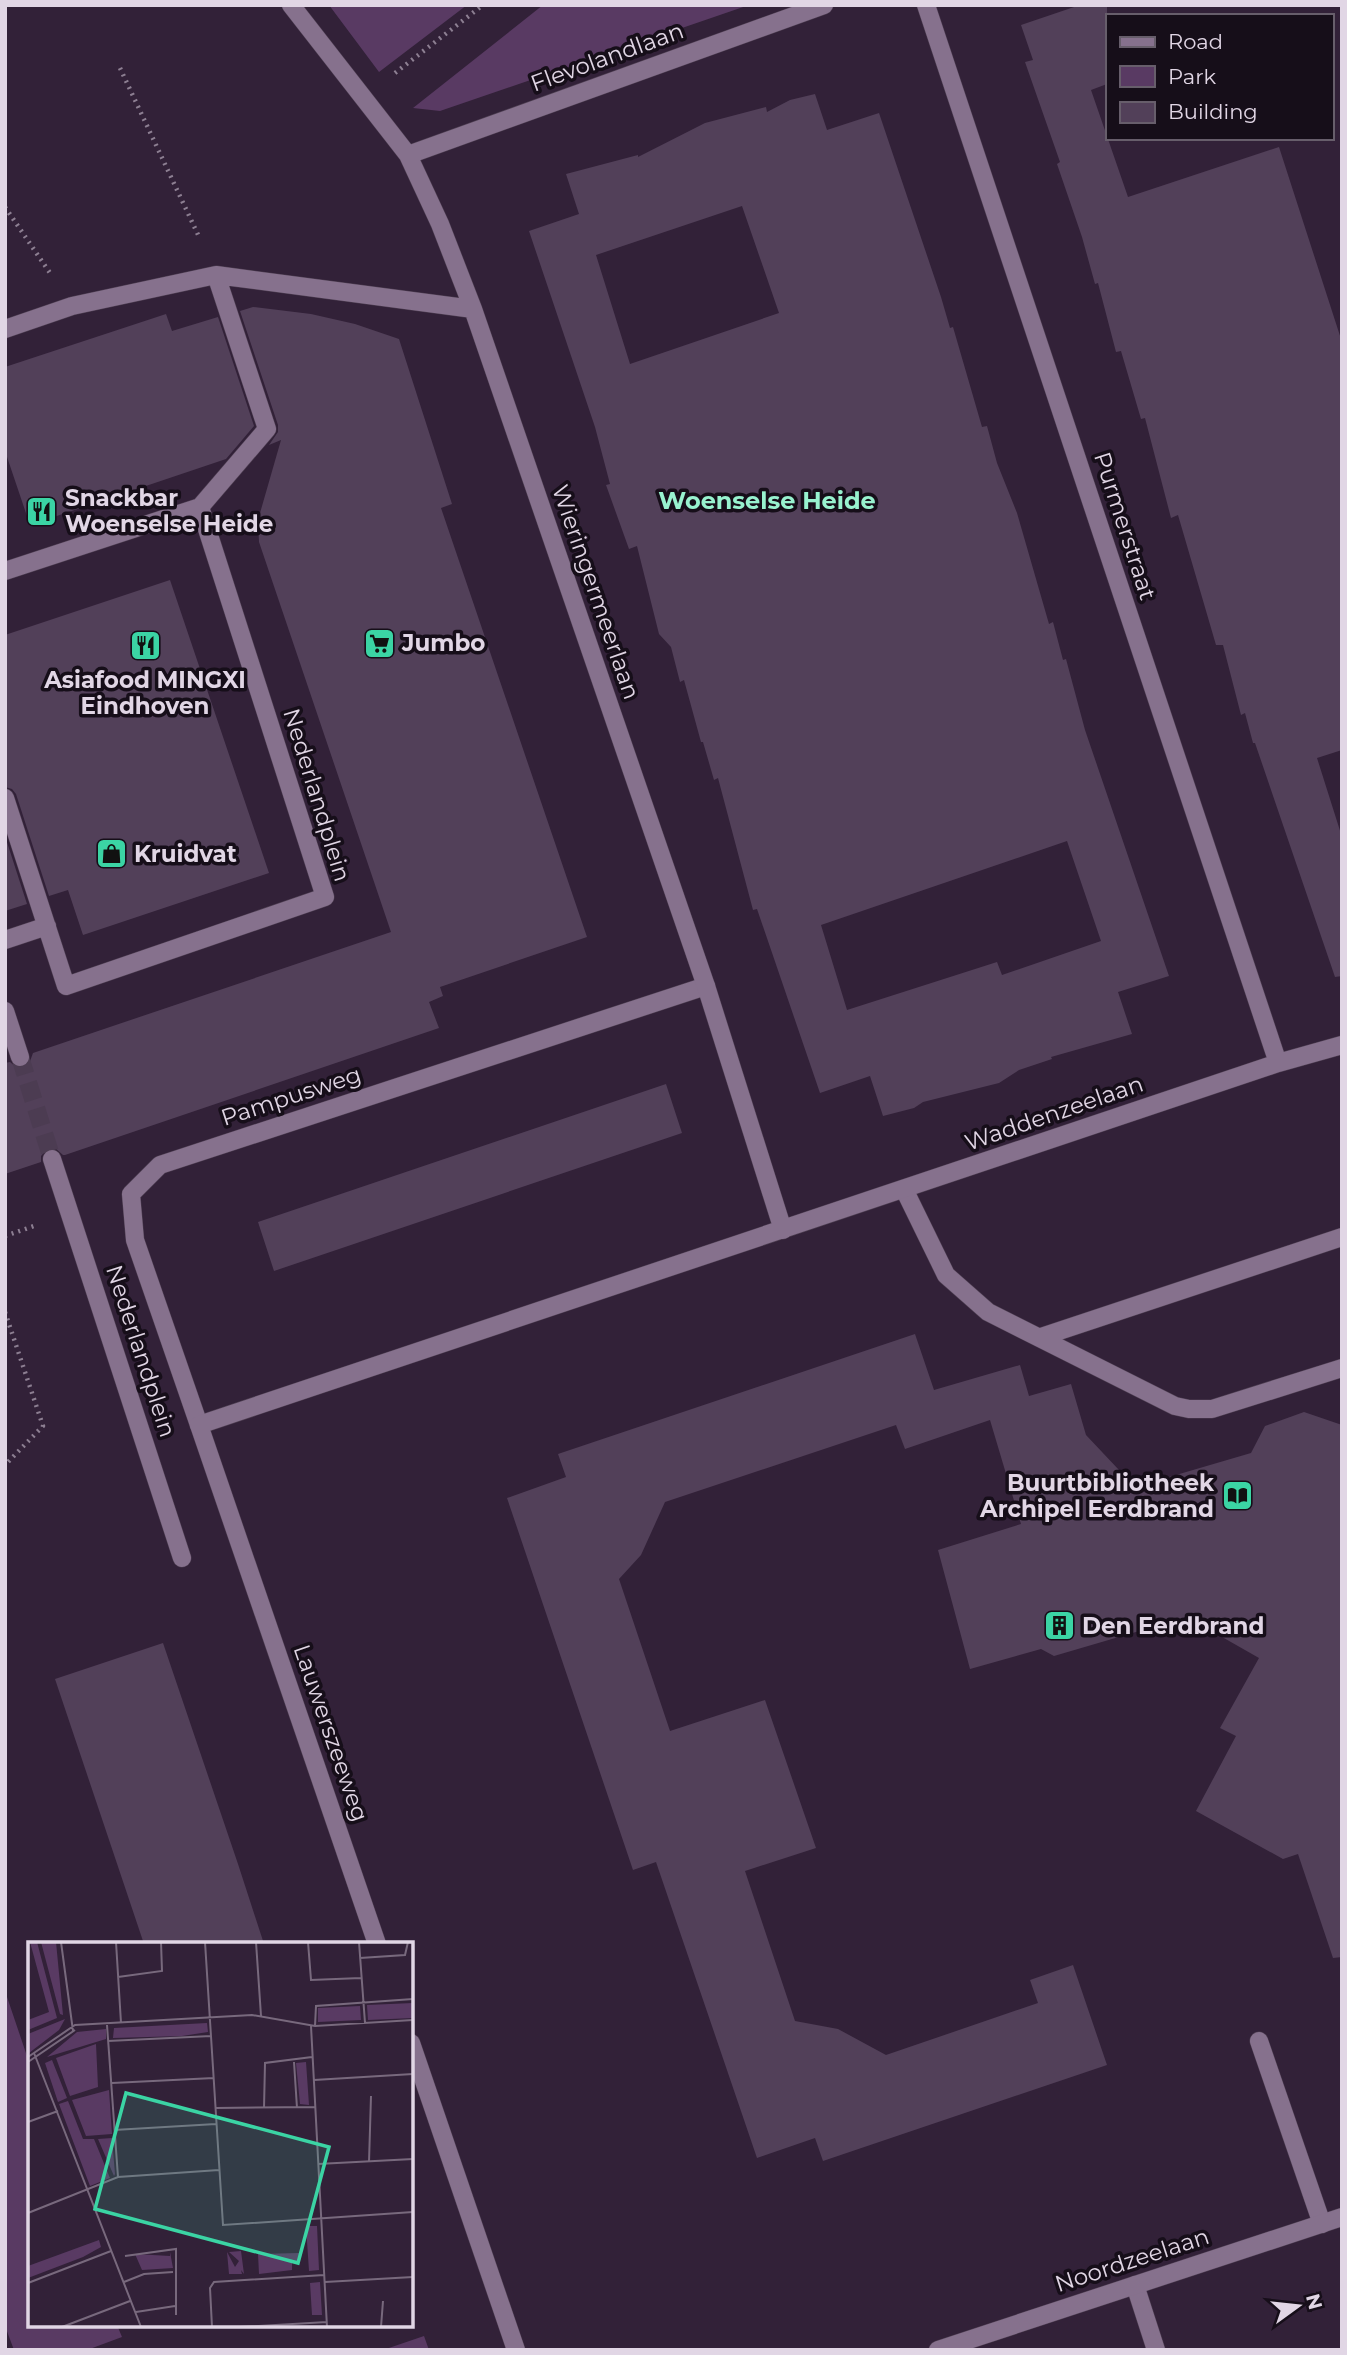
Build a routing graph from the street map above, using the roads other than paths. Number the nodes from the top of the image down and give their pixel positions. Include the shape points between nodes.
1 (291, 5) edge
2 (824, 5) edge
3 (926, 5) edge
4 (408, 155) junction
5 (216, 275) junction
6 (473, 309) junction
7 (5, 329) edge
8 (200, 508) junction
9 (5, 571) edge
10 (5, 798) edge
11 (47, 926) junction
12 (5, 940) edge
13 (706, 986) junction
14 (5, 1011) edge
15 (1342, 1045) edge
16 (20, 1057) tunnel mouth
17 (1278, 1063) junction
18 (52, 1159) tunnel mouth
19 (904, 1189) junction
20 (783, 1230) junction
21 (1342, 1237) edge
22 (1041, 1337) junction
23 (1342, 1368) edge
24 (200, 1425) junction
25 (239, 1538) joint
26 (182, 1558) dead end
27 (376, 1942) edge
28 (1259, 2041) dead end
29 (413, 2049) edge
30 (1342, 2217) edge
31 (1322, 2224) junction
32 (1135, 2285) junction
33 (516, 2350) edge
34 (938, 2350) edge
35 (1156, 2350) edge

1 - 4 street, Wieringermeerlaan
2 - 4 street, Flevolandlaan
3 - 17 street, Purmerstraat
4 - 6 street, Wieringermeerlaan
5 - 6 street
5 - 7 street via 72,306
5 - 8 street via 267,429
6 - 13 street, Wieringermeerlaan
8 - 9 street
8 - 11 street, Nederlandplein via 326,897 66,986
10 - 11 street, Nederlandplein
11 - 12 street
13 - 20 street, Wieringermeerlaan
13 - 24 street, Pampusweg via 160,1165 131,1194 135,1240
14 - 16 street
15 - 17 street, Waddenzeelaan
17 - 19 street, Waddenzeelaan
18 - 26 street, Nederlandplein
19 - 20 street, Waddenzeelaan
19 - 22 street via 946,1275 988,1312
20 - 24 street
21 - 22 street
22 - 23 street via 1189,1409 1212,1409
24 - 25 street, Pampusweg
25 - 27 street, Lauwerszeeweg
28 - 31 street
29 - 33 street
30 - 31 street, Noordzeelaan
31 - 32 street, Noordzeelaan
32 - 34 street, Noordzeelaan
32 - 35 street

